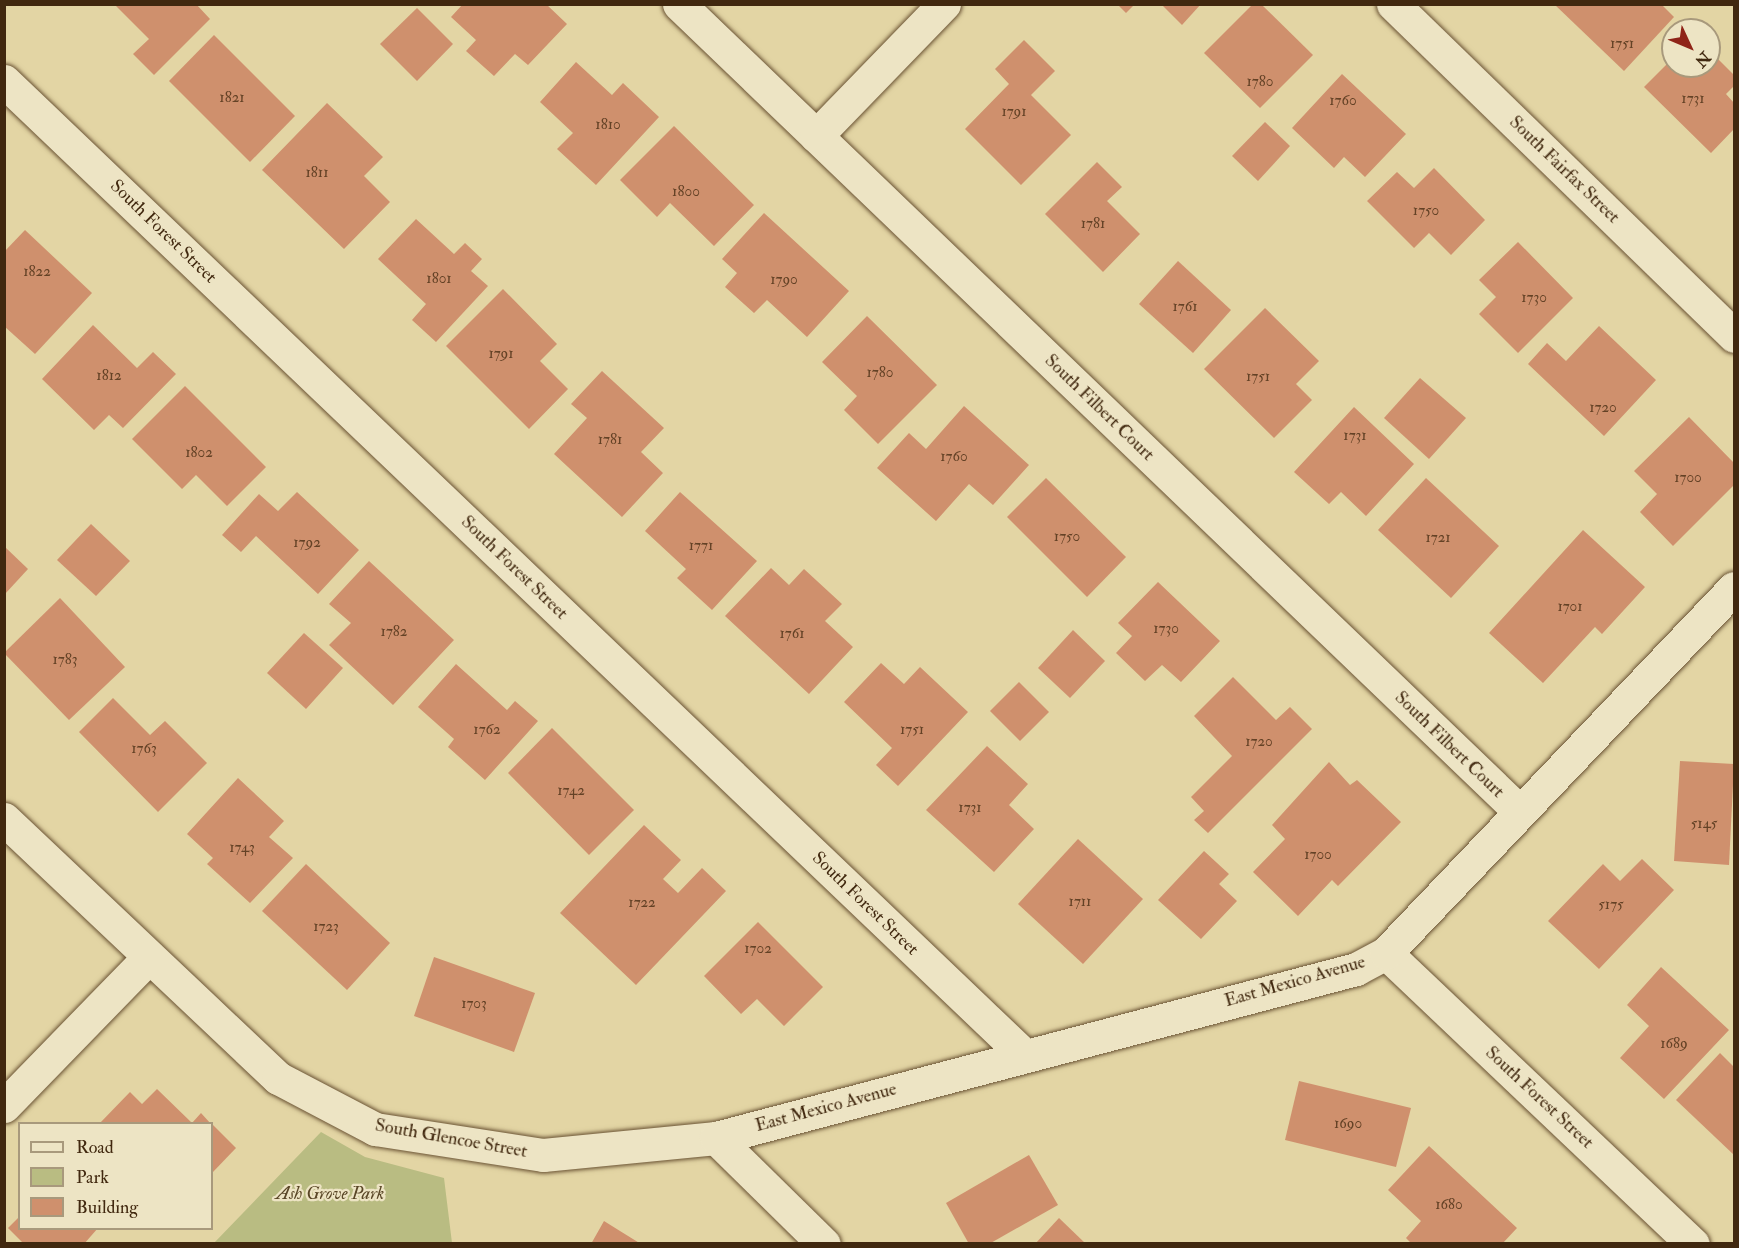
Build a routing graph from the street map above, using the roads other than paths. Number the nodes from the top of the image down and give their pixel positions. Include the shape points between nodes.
1 (679, 4) edge
2 (944, 4) edge
3 (1393, 4) edge
4 (4, 81) edge
5 (816, 136) junction
6 (1734, 336) edge
7 (1734, 588) edge
8 (1519, 811) junction
9 (4, 819) edge
10 (1386, 953) junction
11 (149, 957) junction
12 (1024, 1055) junction
13 (4, 1106) edge
14 (716, 1138) junction
15 (824, 1244) edge
16 (1693, 1244) edge

1 - 5 street, South Filbert Court
2 - 5 street
3 - 6 street, South Fairfax Street
4 - 12 street, South Forest Street
5 - 8 street, South Filbert Court
7 - 8 street, East Mexico Avenue
8 - 10 street, East Mexico Avenue
9 - 11 street, South Glencoe Street
10 - 12 street, East Mexico Avenue via 1356,969
10 - 16 street, South Forest Street
11 - 13 street
11 - 14 street, South Glencoe Street via 278,1078 375,1129 543,1155
12 - 14 street, East Mexico Avenue
14 - 15 street

